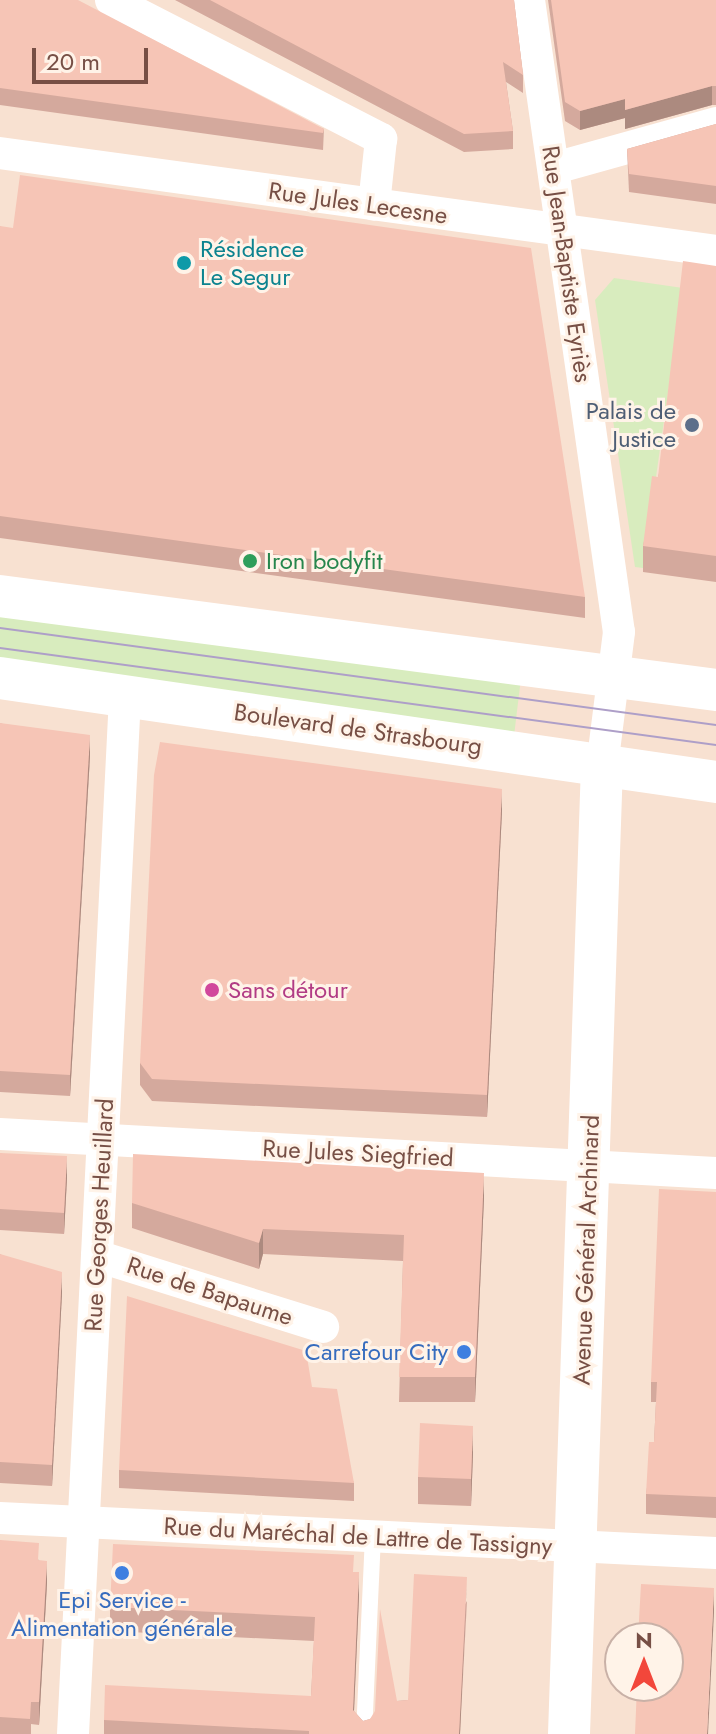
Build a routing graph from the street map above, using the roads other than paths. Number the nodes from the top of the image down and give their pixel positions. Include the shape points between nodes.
1 (111, 0) edge
2 (529, 0) edge
3 (716, 123) edge
4 (0, 153) edge
5 (555, 168) junction
6 (374, 205) junction
7 (562, 230) junction
8 (716, 251) edge
9 (0, 596) edge
10 (614, 677) junction
11 (0, 678) edge
12 (716, 690) edge
13 (125, 695) junction
14 (602, 766) junction
15 (716, 782) edge
16 (0, 1134) edge
17 (103, 1139) junction
18 (589, 1166) junction
19 (716, 1173) edge
20 (97, 1256) junction
21 (323, 1327) dead end
22 (0, 1518) edge
23 (84, 1523) junction
24 (373, 1537) junction
25 (575, 1547) junction
26 (716, 1553) edge
27 (73, 1734) edge
28 (364, 1734) edge
29 (569, 1734) edge

1 - 6 street via 381,139
2 - 5 street, Rue Jean-Baptiste Eyriès
3 - 5 street
4 - 6 street, Rue Jules Lecesne
5 - 7 street, Rue Jean-Baptiste Eyriès
6 - 7 street, Rue Jules Lecesne
7 - 8 street, Rue Jules Lecesne
7 - 10 street, Rue Jean-Baptiste Eyriès via 619,632
9 - 10 street
10 - 12 street
10 - 14 street, Rue Jean-Baptiste Eyriès
11 - 13 street, Boulevard de Strasbourg
13 - 14 street, Boulevard de Strasbourg
13 - 17 street, Rue Georges Heuillard
14 - 15 street, Boulevard de Strasbourg
14 - 18 street, Avenue Général Archinard
16 - 17 street, Rue Jules Siegfried
17 - 18 street, Rue Jules Siegfried
17 - 20 street, Rue Georges Heuillard
18 - 19 street, Rue Jules Siegfried
18 - 25 street, Avenue Général Archinard
20 - 21 street, Rue de Bapaume
20 - 23 street, Rue Georges Heuillard
22 - 23 street, Rue du Maréchal de Lattre de Tassigny
23 - 24 street, Rue du Maréchal de Lattre de Tassigny
23 - 27 street, Rue Georges Heuillard
24 - 25 street, Rue du Maréchal de Lattre de Tassigny
24 - 28 lane
25 - 26 street, Rue du Maréchal de Lattre de Tassigny
25 - 29 street, Avenue Général Archinard

